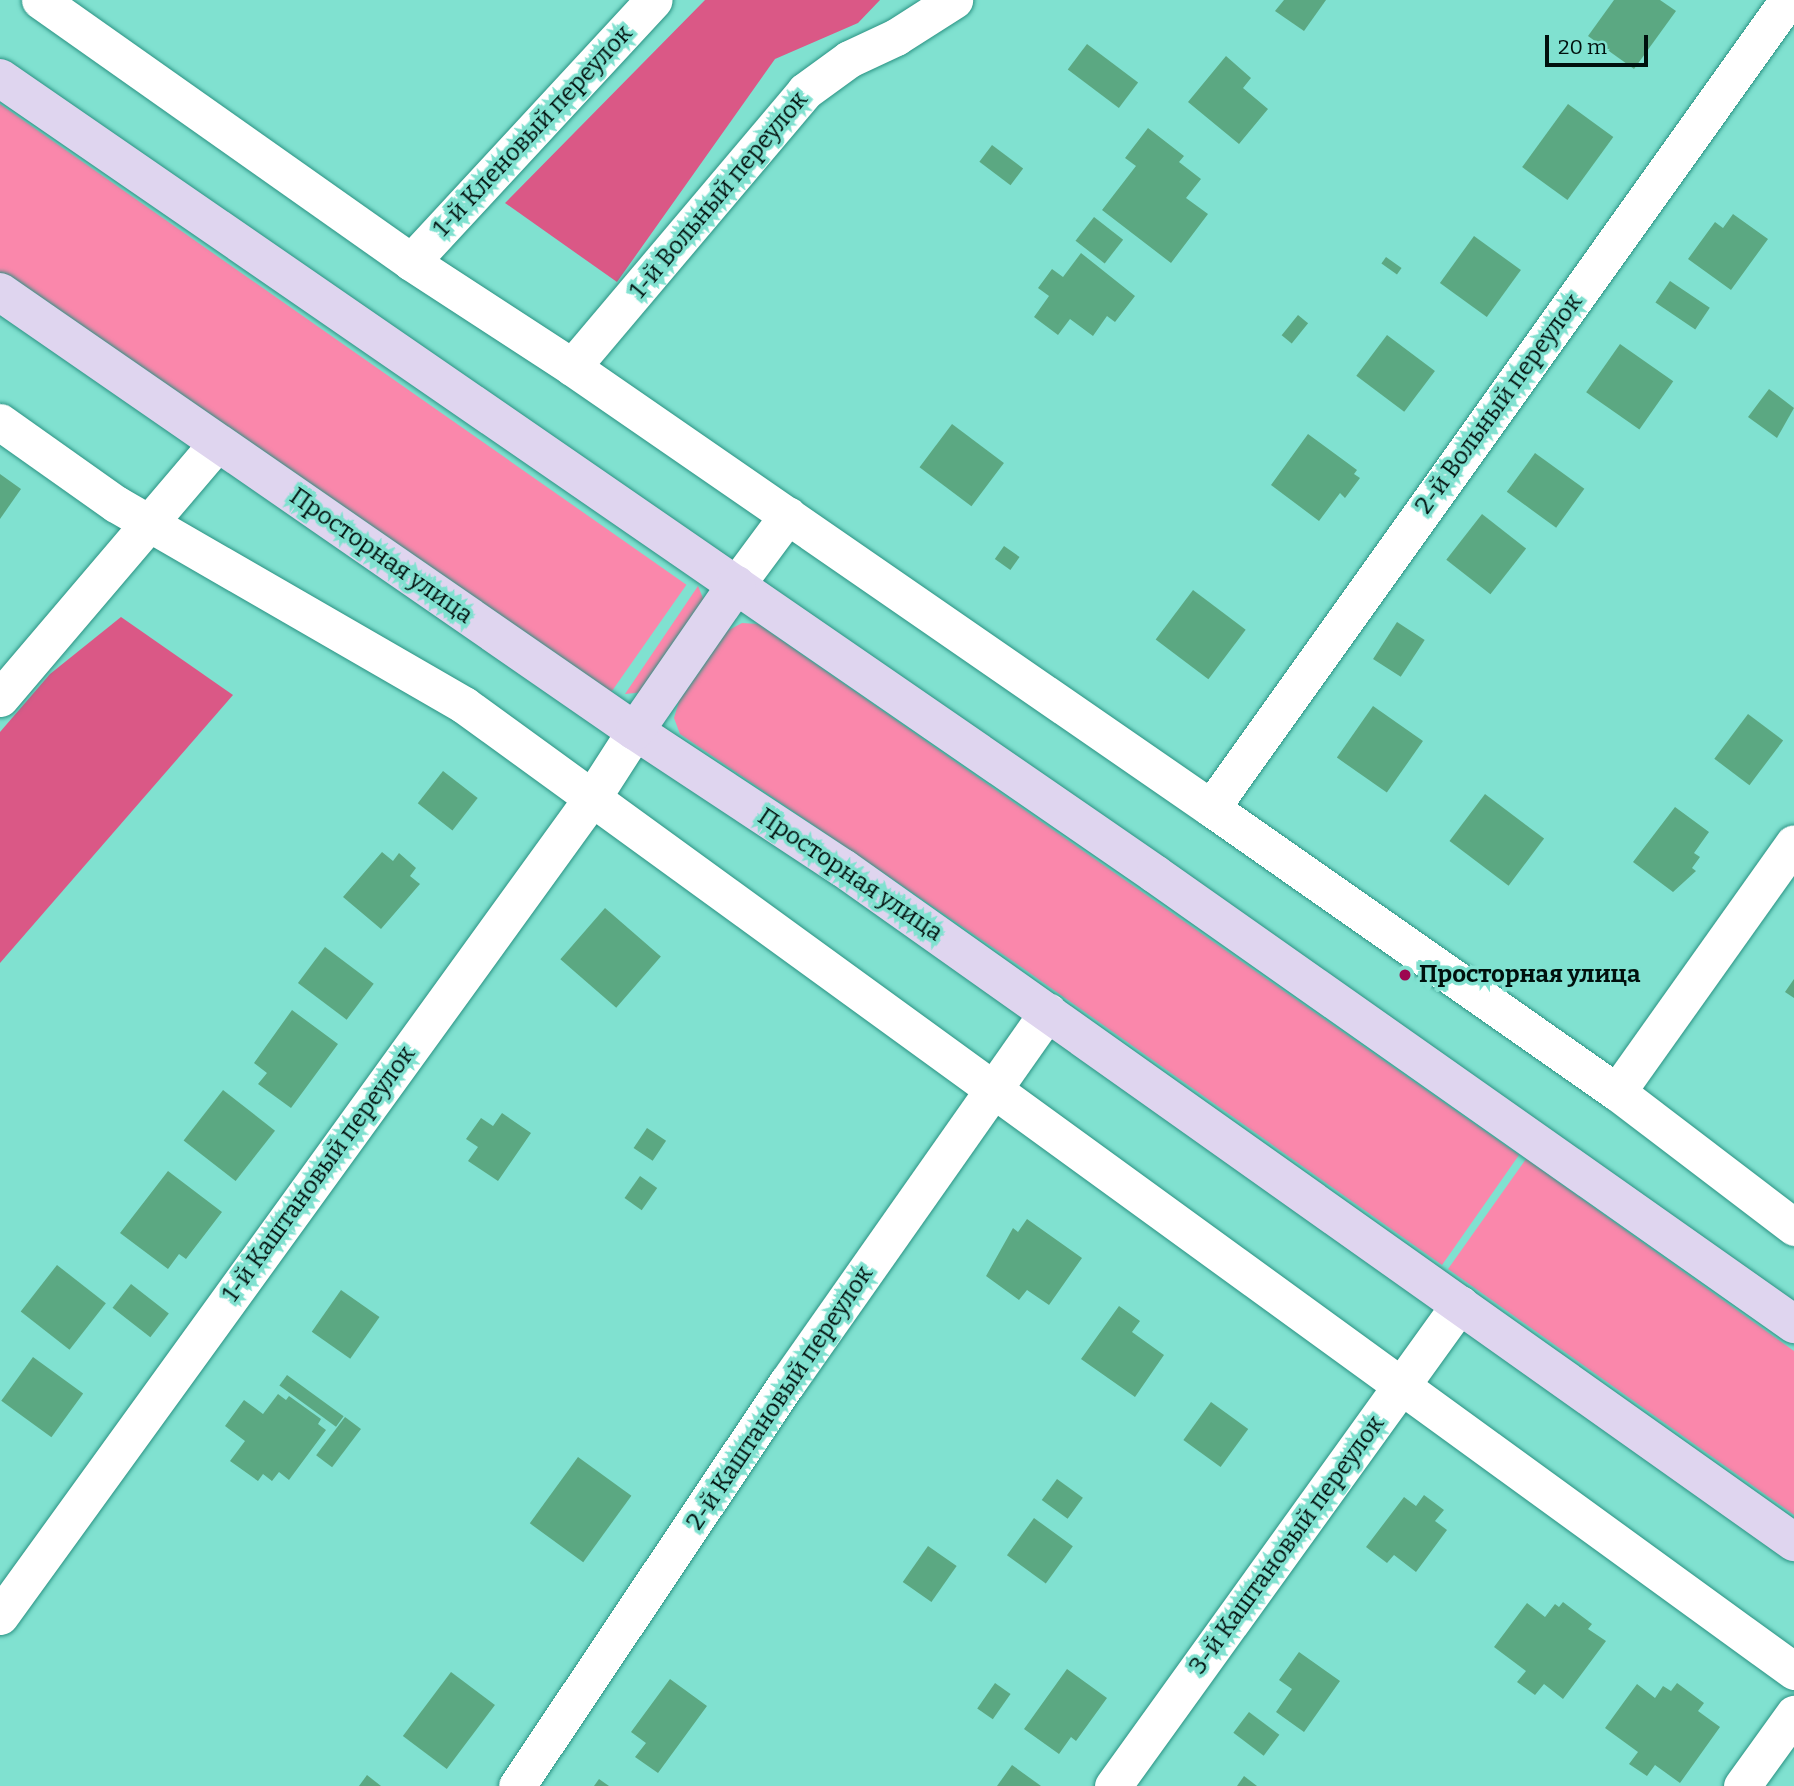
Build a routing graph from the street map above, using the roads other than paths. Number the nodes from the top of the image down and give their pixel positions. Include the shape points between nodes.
1 (40, 0) edge
2 (654, 0) edge
3 (954, 0) edge
4 (1788, 0) edge
5 (0, 78) edge
6 (411, 262) junction
7 (0, 292) edge
8 (572, 367) junction
9 (0, 422) edge
10 (217, 443) junction
11 (788, 515) junction
12 (149, 522) junction
13 (736, 585) junction
14 (0, 698) edge
15 (635, 731) junction
16 (592, 798) junction
17 (1211, 808) junction
18 (1794, 842) edge
19 (1048, 1012) junction
20 (993, 1090) junction
21 (1617, 1092) junction
22 (1794, 1227) edge
23 (1460, 1304) junction
24 (1794, 1324) edge
25 (1402, 1387) junction
26 (1794, 1542) edge
27 (0, 1616) edge
28 (1794, 1671) edge
29 (1794, 1714) edge
30 (517, 1786) edge
31 (1113, 1786) edge
32 (1742, 1786) edge

1 - 6 street
2 - 6 street, 1-й Кленовый переулок
3 - 8 street, 1-й Вольный переулок via 896,37 849,59 806,91
4 - 17 street, 2-й Вольный переулок
5 - 13 main road
6 - 8 street
7 - 10 main road, Просторная улица
8 - 11 street
9 - 12 street via 64,470
10 - 12 street
10 - 15 main road, Просторная улица
11 - 13 street
11 - 17 street
12 - 14 street
12 - 16 street via 432,684
13 - 15 main road
13 - 24 main road
15 - 16 street, 1-й Каштановый переулок
15 - 19 main road, Просторная улица
16 - 20 street
16 - 27 street, 1-й Каштановый переулок
17 - 21 street
18 - 21 street
19 - 20 street, 2-й Каштановый переулок
19 - 23 main road, Просторная улица
20 - 25 street
20 - 30 street, 2-й Каштановый переулок via 787,1383
21 - 22 street
23 - 25 street, 3-й Каштановый переулок
23 - 26 main road, Просторная улица
25 - 28 street
25 - 31 street, 3-й Каштановый переулок
29 - 32 street

